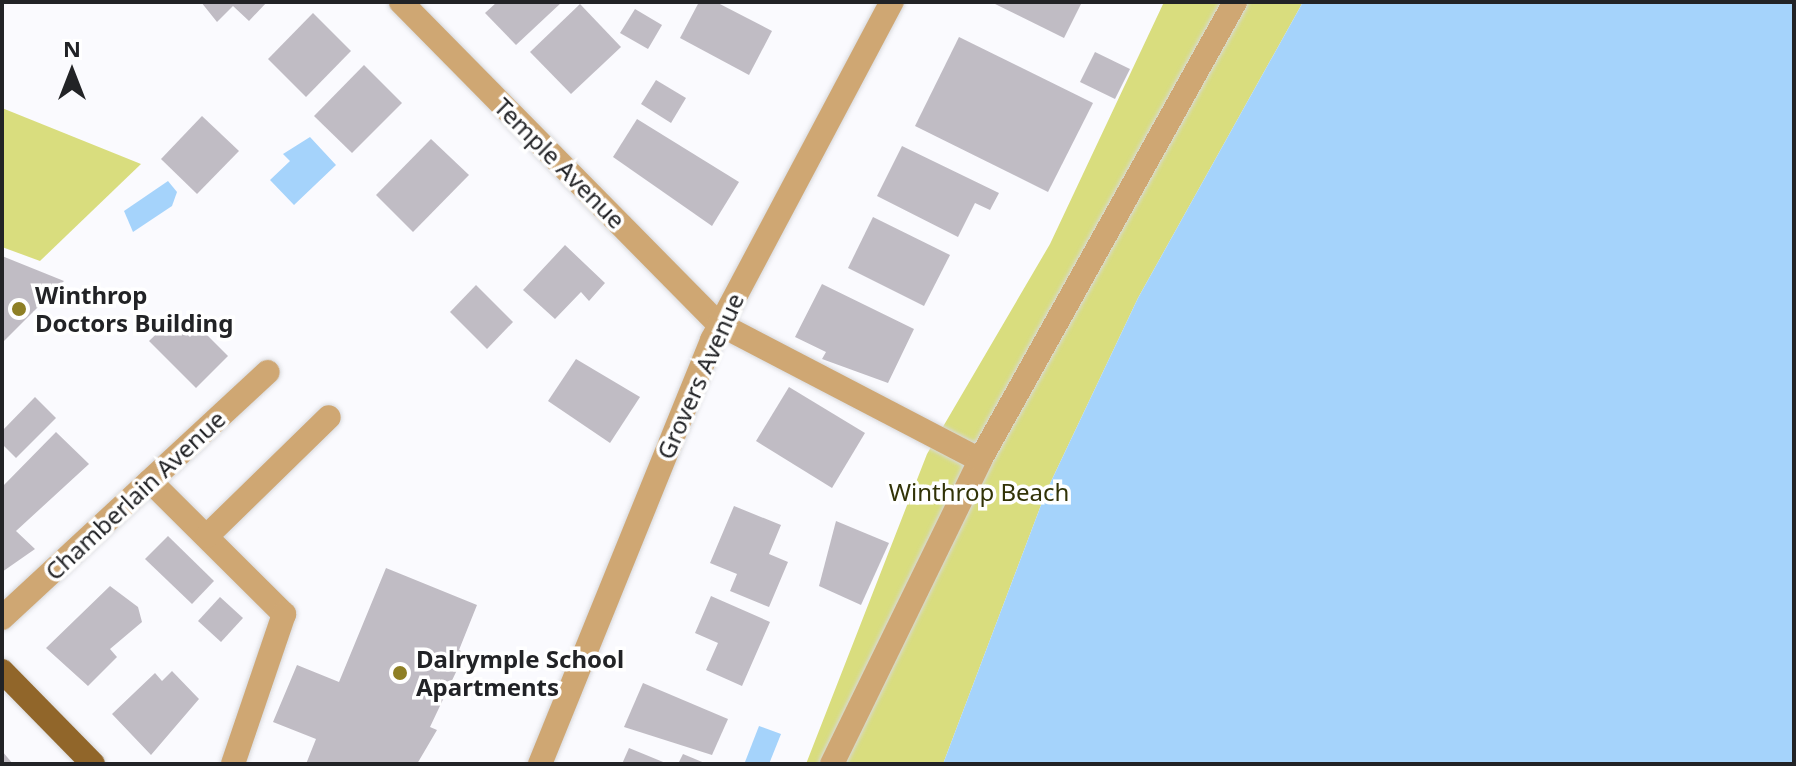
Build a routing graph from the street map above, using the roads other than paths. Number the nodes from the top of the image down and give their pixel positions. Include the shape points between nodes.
1 (401, 2) edge
2 (892, 2) edge
3 (1235, 2) edge
4 (719, 324) junction
5 (268, 372) dead end
6 (329, 417) dead end
7 (980, 460) junction
8 (150, 481) junction
9 (207, 536) junction
10 (2, 618) edge
11 (2, 671) edge
12 (93, 764) edge
13 (233, 764) edge
14 (540, 764) edge
15 (832, 764) edge

1 - 4 street, Temple Avenue
2 - 4 street, Grovers Avenue
3 - 7 street
4 - 7 street, Temple Avenue
4 - 14 street, Grovers Avenue
5 - 8 street, Chamberlain Avenue
6 - 9 street
7 - 15 street
8 - 9 street
8 - 10 street, Chamberlain Avenue
9 - 13 street via 285,619
11 - 12 main road

